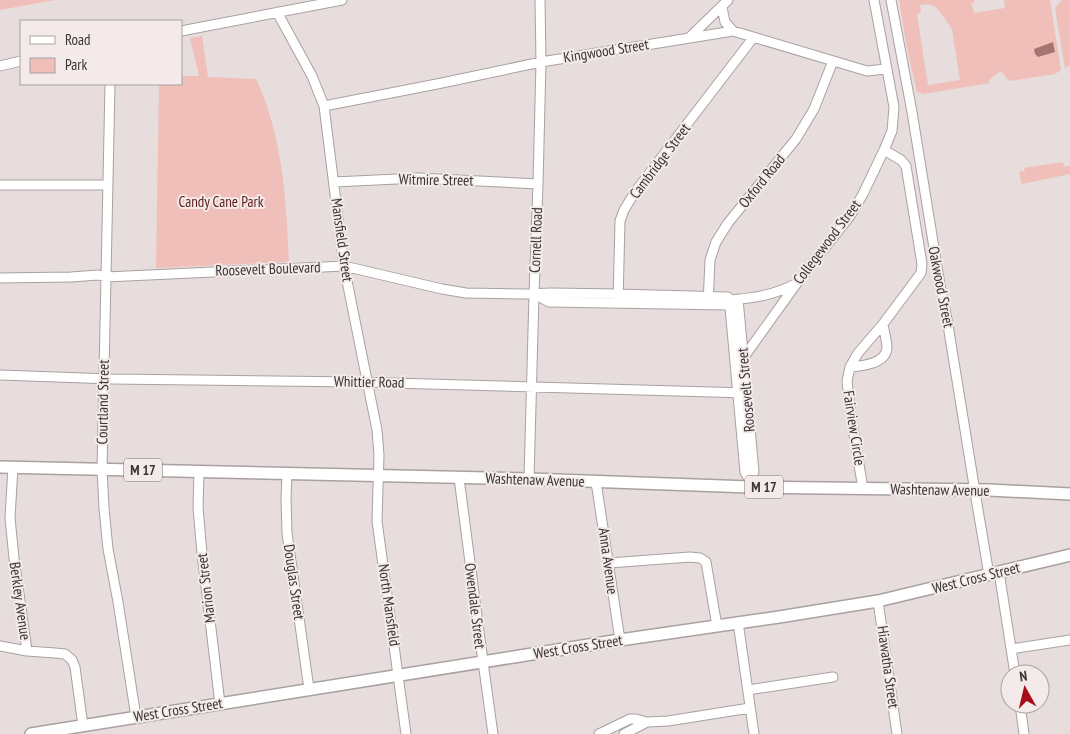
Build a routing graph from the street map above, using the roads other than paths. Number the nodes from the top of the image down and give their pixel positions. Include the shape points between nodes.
1 (342, 0) edge
2 (540, 0) edge
3 (874, 0) edge
4 (892, 0) edge
5 (725, 3) edge
6 (277, 12) junction
7 (182, 31) edge
8 (733, 31) junction
9 (690, 38) junction
10 (754, 38) junction
11 (20, 61) edge
12 (833, 61) junction
13 (541, 62) junction
14 (0, 66) edge
15 (886, 69) junction
16 (110, 85) edge
17 (324, 106) junction
18 (884, 150) junction
19 (334, 182) junction
20 (108, 184) junction
21 (538, 184) junction
22 (0, 185) edge
23 (344, 266) junction
24 (921, 273) joint
25 (106, 276) junction
26 (0, 278) edge
27 (797, 283) junction
28 (534, 294) junction
29 (618, 298) junction
30 (734, 299) junction
31 (708, 300) junction
32 (883, 324) junction
33 (739, 358) junction
34 (850, 367) junction
35 (0, 375) edge
36 (104, 379) junction
37 (368, 382) junction
38 (532, 386) junction
39 (743, 393) junction
40 (0, 467) edge
41 (12, 467) junction
42 (102, 469) junction
43 (199, 472) junction
44 (287, 474) junction
45 (378, 476) junction
46 (459, 478) junction
47 (529, 480) junction
48 (596, 482) junction
49 (750, 483) junction
50 (863, 489) junction
51 (975, 491) junction
52 (1070, 494) edge
53 (1070, 555) edge
54 (609, 563) junction
55 (994, 574) junction
56 (878, 601) junction
57 (738, 622) junction
58 (717, 626) junction
59 (620, 640) junction
60 (1070, 640) edge
61 (0, 646) edge
62 (1011, 649) junction
63 (27, 651) junction
64 (483, 662) junction
65 (1013, 664) edge
66 (398, 675) junction
67 (833, 677) dead end
68 (309, 690) junction
69 (748, 690) junction
70 (220, 704) junction
71 (750, 708) junction
72 (1021, 714) edge
73 (136, 717) junction
74 (647, 722) junction
75 (83, 726) junction
76 (31, 734) edge
77 (406, 734) edge
78 (493, 734) edge
79 (599, 734) edge
80 (624, 734) edge
81 (754, 734) edge
82 (897, 734) edge
83 (1024, 734) edge

1 - 6 street
2 - 13 street, Cornell Road
3 - 15 street, Collegewood Street
4 - 51 street, Oakwood Street
5 - 8 street via 725,22
5 - 9 street
6 - 7 street
6 - 17 street, Mansfield Street via 312,76
8 - 9 street, Kingwood Street
8 - 10 street, Kingwood Street
9 - 13 street, Kingwood Street
10 - 12 street, Kingwood Street
10 - 29 street, Cambridge Street via 624,210 620,222
11 - 14 street
12 - 15 street, Kingwood Street via 867,71
12 - 31 street, Oxford Road via 814,109 796,139 716,242 710,260
13 - 17 street, Kingwood Street
13 - 21 street, Cornell Road
15 - 18 street, Collegewood Street via 894,107 892,130
16 - 20 street, Courtland Street
17 - 19 street, Mansfield Street
18 - 24 street, Oakwood Street via 906,166
18 - 27 street, Collegewood Street via 850,216
19 - 21 street, Witmire Street via 418,178
19 - 23 street, Mansfield Street
20 - 22 street
20 - 25 street, Courtland Street
21 - 28 street, Cornell Road
23 - 25 street, Roosevelt Boulevard
23 - 28 street, Roosevelt Boulevard via 466,293
23 - 37 street, Mansfield Street
24 - 32 street, Fairview Circle
25 - 26 street, Roosevelt Boulevard
25 - 36 street, Courtland Street
27 - 30 street, Roosevelt Boulevard via 772,294
27 - 33 street, Collegewood Street
28 - 29 street, Roosevelt Boulevard
28 - 38 street, Cornell Road
29 - 31 street, Roosevelt Boulevard
30 - 31 street, Roosevelt Boulevard
30 - 33 street, Roosevelt Street
32 - 34 street, Fairview Circle
32 - 34 street via 885,354 869,364
33 - 39 street, Roosevelt Street
34 - 50 street, Fairview Circle via 847,381
35 - 36 street, Whittier Road
36 - 37 street, Whittier Road
36 - 42 street, Courtland Street
37 - 38 street, Whittier Road
37 - 45 street, Mansfield Street via 378,440
38 - 39 street, Whittier Road
38 - 47 street, Cornell Road
39 - 49 street, Roosevelt Street via 754,472
40 - 41 main road, Washtenaw Avenue / M 17
41 - 42 main road, Washtenaw Avenue / M 17
41 - 63 street, Berkley Avenue via 10,523
42 - 43 main road, Washtenaw Avenue / M 17
42 - 73 street, Courtland Street via 108,548
43 - 44 main road, Washtenaw Avenue / M 17
43 - 70 street, Marion Street via 197,501
44 - 45 main road, Washtenaw Avenue / M 17
44 - 68 street, Douglas Street via 287,533
45 - 46 main road, Washtenaw Avenue / M 17
45 - 66 street, North Mansfield via 377,520
46 - 47 main road, Washtenaw Avenue / M 17
46 - 64 street, Owendale Street
47 - 48 main road, Washtenaw Avenue / M 17
48 - 49 main road, Washtenaw Avenue / M 17
48 - 54 street, Anna Avenue
49 - 50 main road, Washtenaw Avenue / M 17
50 - 51 main road, Washtenaw Avenue / M 17
51 - 52 main road, Washtenaw Avenue / M 17
51 - 55 street, Oakwood Street
53 - 55 main road, West Cross Street
54 - 58 street via 700,558 706,562
54 - 59 street, Anna Avenue
55 - 56 main road, West Cross Street
55 - 62 street, Oakwood Street
56 - 57 main road, West Cross Street
56 - 82 street, Hiawatha Street
57 - 58 main road, West Cross Street
57 - 69 street
58 - 59 main road, West Cross Street
59 - 64 main road, West Cross Street
60 - 62 street
61 - 63 street
62 - 65 street, Oakwood Street
63 - 75 street, Berkley Avenue via 65,654 72,660
64 - 66 main road, West Cross Street
64 - 78 street, Owendale Street
66 - 68 main road, West Cross Street
66 - 77 street, North Mansfield
67 - 69 street
68 - 70 main road, West Cross Street
69 - 71 street
70 - 73 main road, West Cross Street
71 - 74 street
71 - 81 street
72 - 83 street
73 - 75 main road, West Cross Street
74 - 79 street via 630,719
74 - 80 street
75 - 76 main road, West Cross Street

